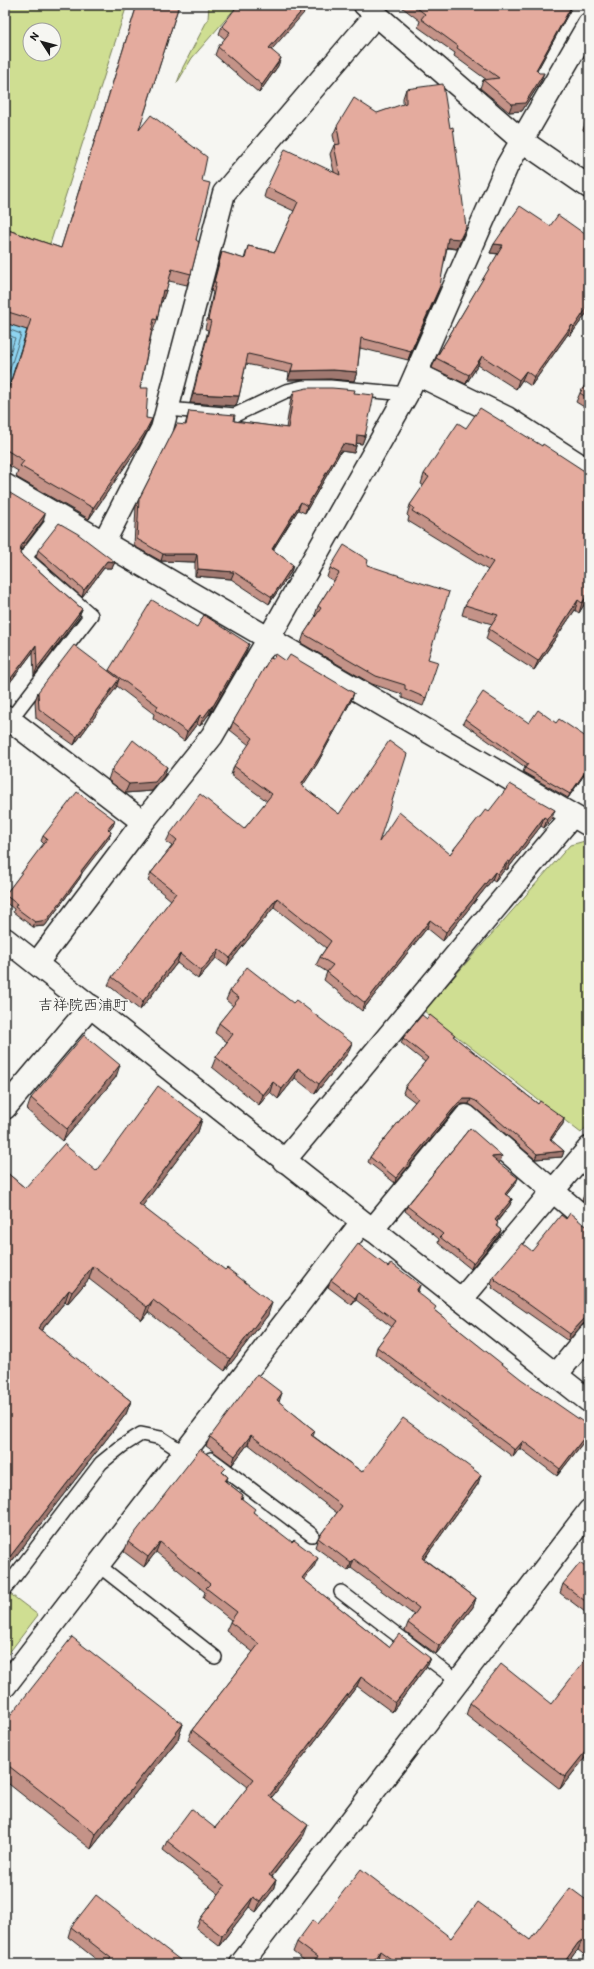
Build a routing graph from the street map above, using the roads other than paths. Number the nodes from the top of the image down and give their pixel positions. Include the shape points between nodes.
1 (370, 10) edge
2 (589, 24) edge
3 (521, 140) junction
4 (589, 187) edge
5 (416, 374) junction
6 (407, 394) junction
7 (168, 409) junction
8 (589, 471) edge
9 (5, 485) edge
10 (56, 516) junction
11 (104, 542) junction
12 (269, 638) junction
13 (8, 718) edge
14 (581, 821) edge
15 (143, 822) junction
16 (5, 939) edge
17 (37, 963) junction
18 (92, 1006) junction
19 (5, 1108) edge
20 (589, 1148) edge
21 (284, 1160) junction
22 (553, 1191) junction
23 (589, 1222) edge
24 (367, 1226) junction
25 (461, 1300) junction
26 (589, 1335) edge
27 (556, 1375) junction
28 (589, 1401) edge
29 (188, 1449) junction
30 (589, 1511) edge
31 (312, 1535) dead end
32 (98, 1565) junction
33 (5, 1589) edge
34 (341, 1592) dead end
35 (215, 1657) dead end
36 (459, 1682) junction
37 (5, 1686) edge
38 (241, 1964) edge

1 - 3 street
1 - 7 street via 224,193
2 - 3 street
3 - 4 street
3 - 5 street via 507,166
5 - 6 street
5 - 8 street via 507,418
6 - 7 lane via 303,387 286,391 235,415
6 - 12 street
7 - 11 street via 162,429
9 - 10 street
10 - 11 street
10 - 13 lane via 25,558 91,615
11 - 12 street
12 - 14 street
12 - 15 street via 212,736
13 - 15 street
14 - 21 street
15 - 17 street
16 - 17 street
17 - 18 street
18 - 19 street
18 - 21 street
20 - 22 street
21 - 24 street
22 - 23 street
22 - 24 street via 466,1116
22 - 25 street
24 - 25 street
24 - 29 street
25 - 27 street
26 - 27 street
27 - 28 street
29 - 31 lane
29 - 32 street
29 - 33 lane via 161,1438 141,1434 122,1446 101,1463
30 - 36 street
32 - 35 lane
32 - 37 street
34 - 36 lane
36 - 38 street

